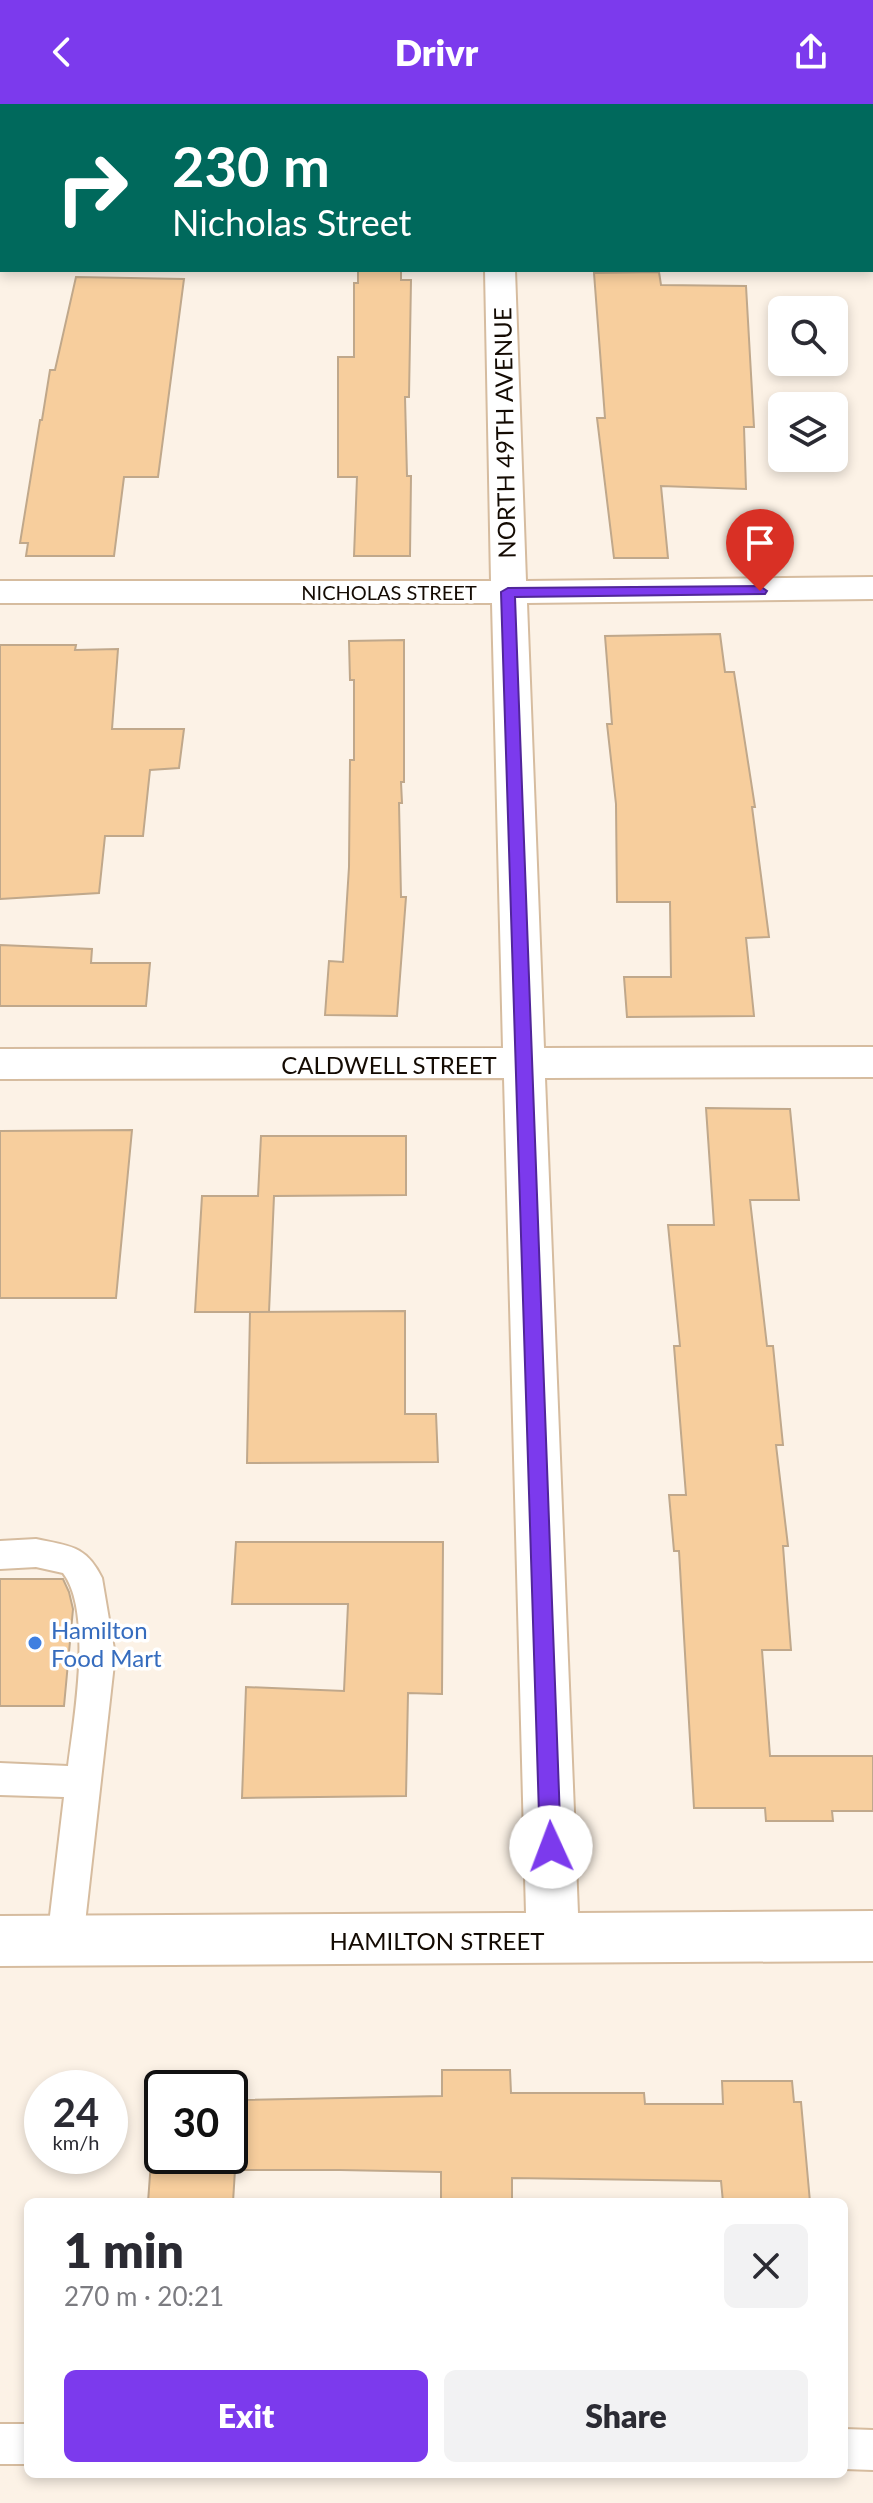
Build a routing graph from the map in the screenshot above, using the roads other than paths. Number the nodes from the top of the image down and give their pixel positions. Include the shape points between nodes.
1 (500, 272) edge
2 (873, 588) edge
3 (0, 592) edge
4 (508, 592) junction
5 (873, 1062) edge
6 (0, 1064) edge
7 (522, 1064) junction
8 (0, 1555) edge
9 (0, 1779) edge
10 (84, 1782) junction
11 (873, 1936) edge
12 (553, 1940) junction
13 (0, 1941) edge
14 (65, 1941) junction
15 (0, 2444) edge
16 (24, 2444) edge
17 (848, 2449) edge
18 (873, 2450) edge

1 - 4 street, NORTH 49TH AVENUE
2 - 4 street, NICHOLAS STREET
3 - 4 street, NICHOLAS STREET
4 - 7 street, NORTH 49TH AVENUE
5 - 7 street, CALDWELL STREET
6 - 7 street, CALDWELL STREET
7 - 12 street, NORTH 49TH AVENUE
8 - 10 lane via 36,1553 73,1561 86,1578 98,1655
9 - 10 lane
10 - 14 lane
11 - 12 street, HAMILTON STREET
12 - 14 street, HAMILTON STREET
13 - 14 street, HAMILTON STREET
15 - 16 lane
17 - 18 lane

